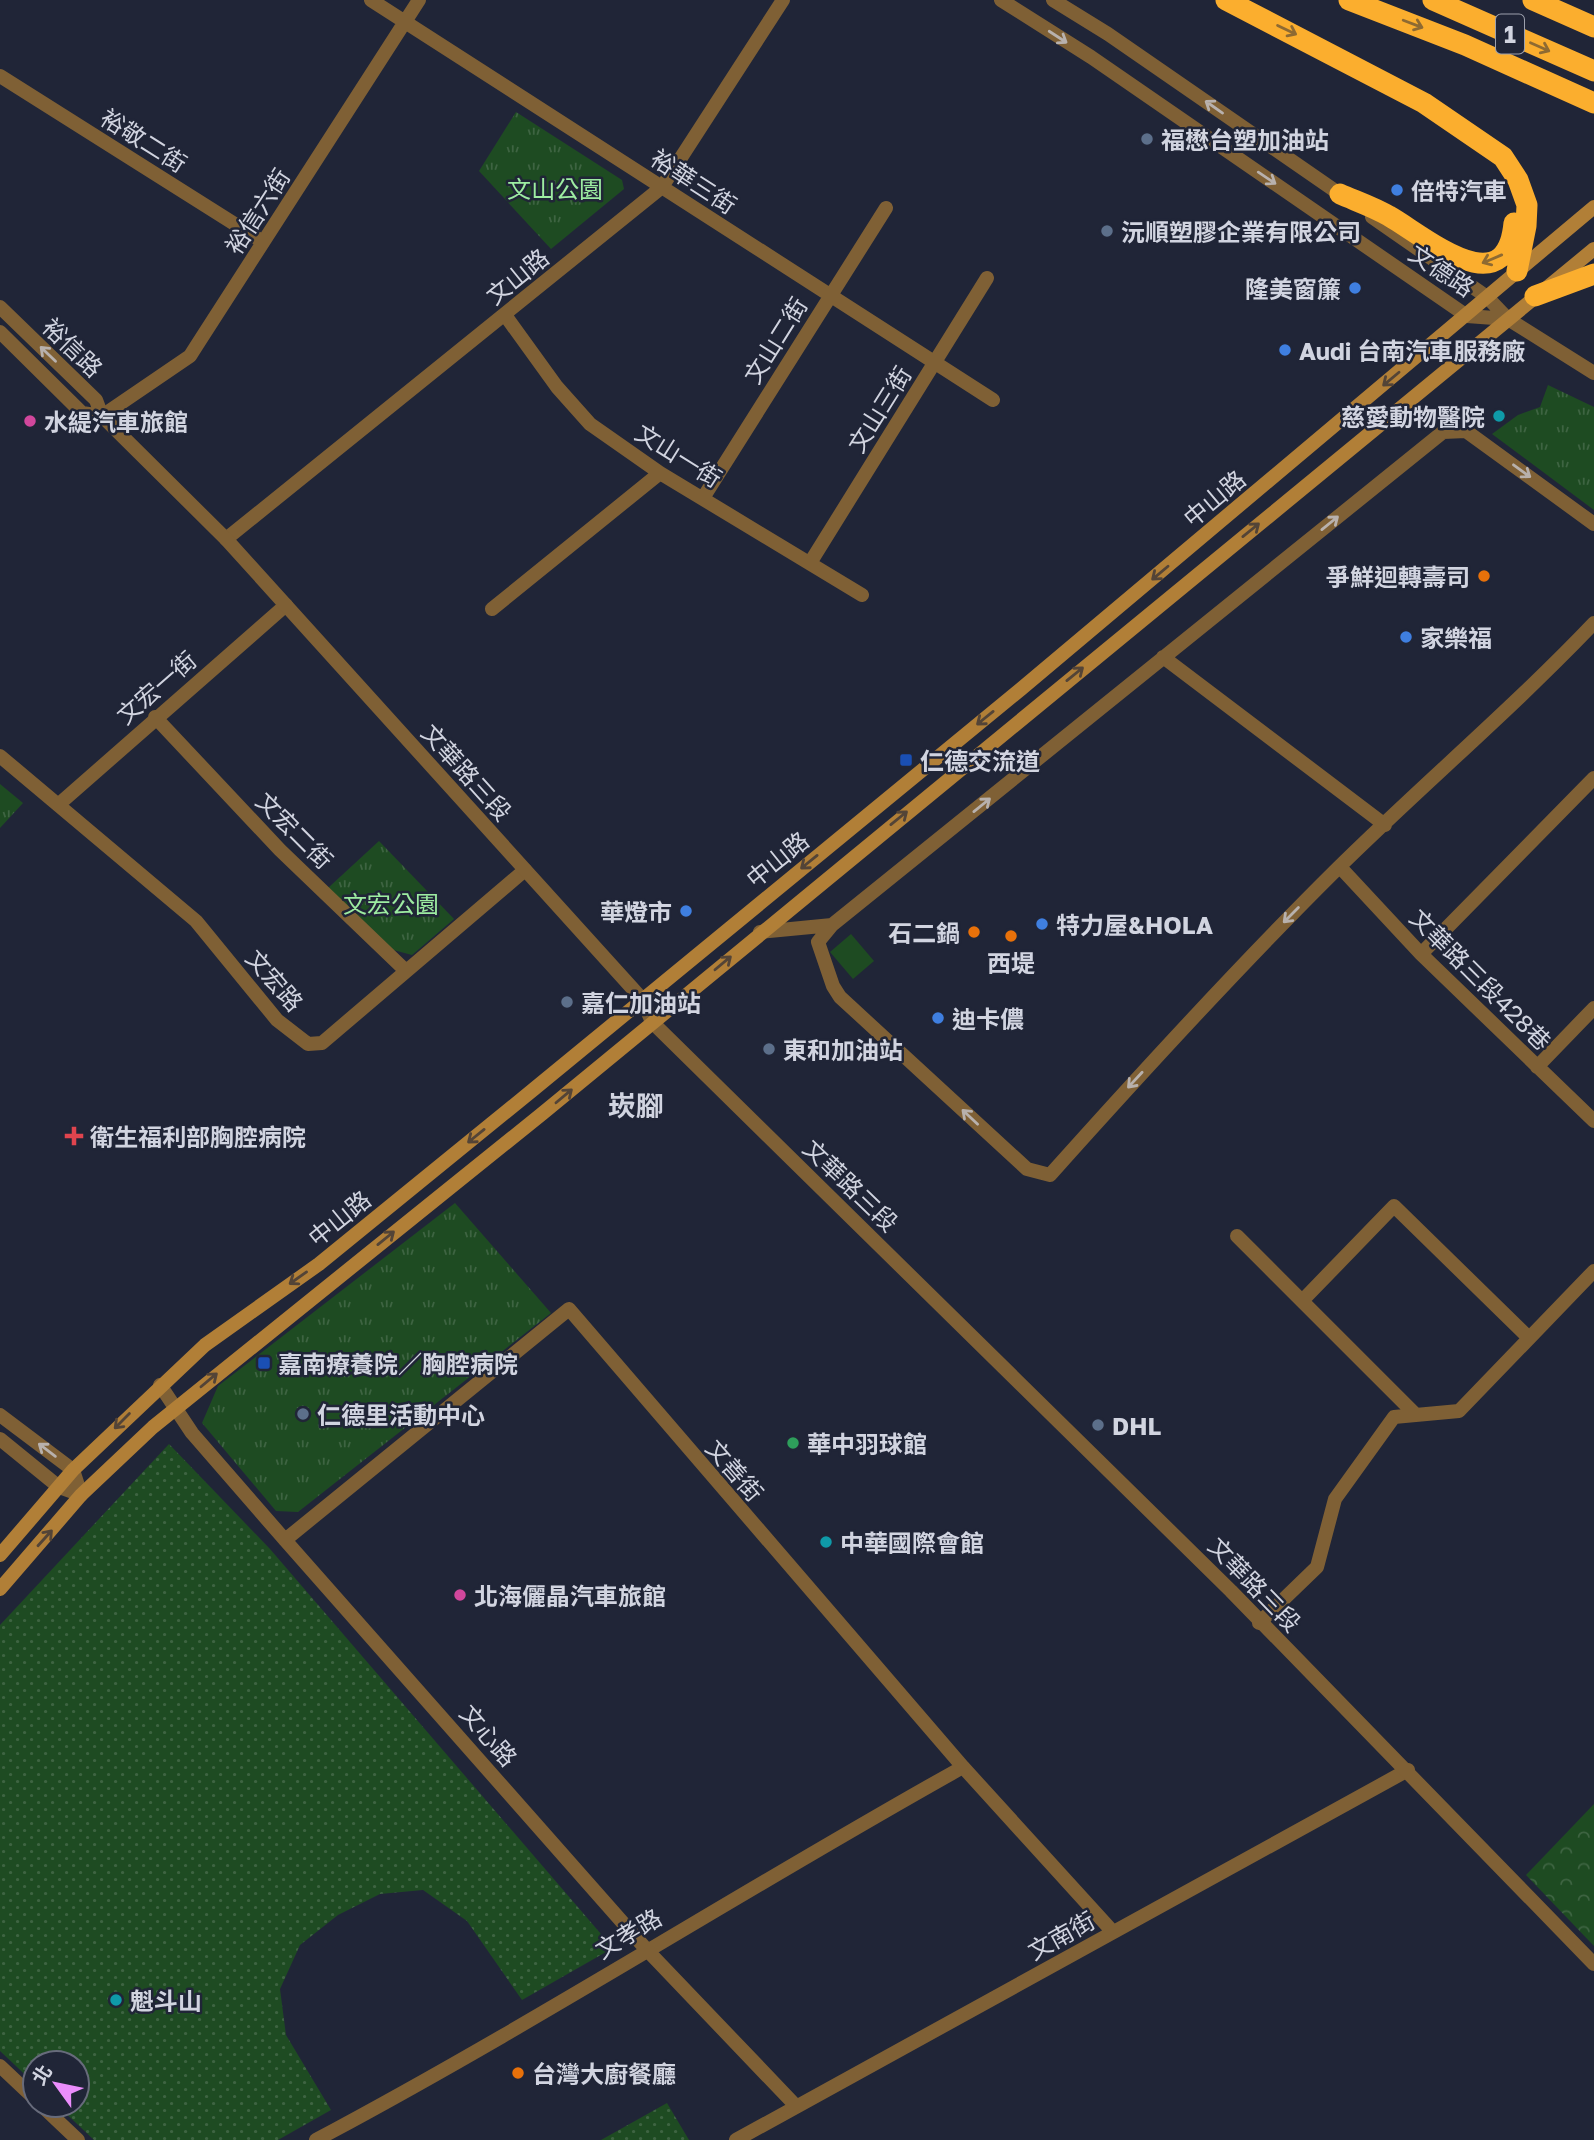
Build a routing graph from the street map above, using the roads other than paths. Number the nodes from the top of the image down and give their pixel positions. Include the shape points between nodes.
1 (371, 0) edge
2 (419, 0) edge
3 (783, 0) edge
4 (1001, 0) edge
5 (1053, 0) edge
6 (1226, 0) edge
7 (1349, 0) edge
8 (1433, 0) edge
9 (1533, 0) edge
10 (405, 22) junction
11 (1594, 27) edge
12 (1591, 69) edge
13 (0, 76) edge
14 (1585, 99) edge
15 (1474, 141) junction
16 (662, 187) junction
17 (1340, 194) junction
18 (1594, 207) edge
19 (886, 208) dead end
20 (263, 242) junction
21 (1594, 249) edge
22 (1517, 271) junction
23 (1594, 274) edge
24 (987, 278) dead end
25 (830, 295) junction
26 (1535, 296) junction
27 (1487, 297) junction
28 (0, 307) edge
29 (505, 315) junction
30 (1467, 316) junction
31 (1508, 319) junction
32 (0, 332) edge
33 (935, 363) junction
34 (1594, 373) edge
35 (993, 400) dead end
36 (102, 416) junction
37 (660, 473) junction
38 (703, 498) junction
39 (1594, 524) edge
40 (226, 539) junction
41 (810, 563) junction
42 (862, 595) dead end
43 (286, 605) junction
44 (492, 610) dead end
45 (1594, 623) edge
46 (1163, 657) junction
47 (155, 717) junction
48 (0, 756) edge
49 (1594, 778) edge
50 (58, 805) junction
51 (1385, 825) junction
52 (1340, 867) junction
53 (525, 870) junction
54 (832, 925) junction
55 (761, 932) junction
56 (1421, 954) junction
57 (406, 971) junction
58 (642, 999) junction
59 (1594, 1008) edge
60 (652, 1022) junction
61 (1537, 1067) junction
62 (1594, 1121) edge
63 (1237, 1236) dead end
64 (1594, 1271) edge
65 (1302, 1301) junction
66 (1529, 1338) junction
67 (160, 1385) junction
68 (174, 1409) junction
69 (0, 1415) edge
70 (1416, 1415) junction
71 (0, 1439) edge
72 (73, 1470) junction
73 (59, 1487) junction
74 (82, 1495) junction
75 (285, 1540) junction
76 (0, 1555) edge
77 (0, 1589) edge
78 (1259, 1623) junction
79 (963, 1767) junction
80 (1408, 1770) junction
81 (1113, 1932) junction
82 (646, 1949) junction
83 (1594, 1964) edge
84 (0, 2066) edge
85 (21, 2086) edge
86 (796, 2106) junction
87 (56, 2119) edge
88 (78, 2140) edge
89 (316, 2140) edge
90 (736, 2140) edge

1 - 10 street, 裕華三街
2 - 10 street, 裕信六街
3 - 16 street, 文山路
4 -> 30 street, 文德路
17 -> 5 street, 文德路
6 -> 15 highway via 1424,103
7 -> 14 highway
8 -> 12 highway, 1
9 - 11 highway, 1
10 - 16 street, 裕華三街
10 - 20 street, 裕信六街
13 - 20 street, 裕敬二街
15 -> 17 highway via 1504,175 1513,199 1514,230 1506,251 1496,260 1463,261 1388,215
15 - 22 highway via 1506,161 1525,197 1526,226
16 - 25 street, 裕華三街
16 - 29 street, 文山路
17 - 27 street, 文德路
18 - 22 main road, 中山路
19 - 25 street, 文山二街
20 - 36 street, 裕信六街 via 190,356
21 - 26 main road, 中山路
22 - 27 main road, 中山路
23 - 26 highway
24 - 33 street, 文山三街
25 - 33 street, 裕華三街
25 - 38 street, 文山二街
26 - 31 main road, 中山路
27 - 30 main road, 中山路
27 - 31 street, 文德路
36 -> 28 street, 裕信路 via 96,401
29 - 37 street, 文山一街 via 590,424
29 - 40 street, 文山路
30 - 31 street, 文德路
30 -> 58 main road, 中山路 via 1021,690
31 - 34 street
55 -> 31 main road, 中山路
32 - 36 street, 裕信路 via 82,413
33 - 35 street, 裕華三街
33 - 41 street, 文山三街
36 - 40 street, 文華路三段
37 - 38 street, 文山一街
37 - 44 street
38 - 41 street, 文山一街
46 -> 39 street via 1443,432 1466,431
40 - 43 street, 文華路三段
41 - 42 street, 文山一街
43 - 47 street, 文宏一街
43 - 53 street, 文華路三段
45 - 51 street
46 - 51 street
54 -> 46 street
47 - 50 street, 文宏一街
47 - 57 street, 文宏二街 via 280,850
48 - 50 street, 文宏路
49 - 56 street
50 - 57 street, 文宏路 via 196,921 277,1020 308,1044 322,1042
51 - 52 street
52 -> 54 street via 1237,970 1050,1175 1027,1170 840,997 818,942
52 - 56 street, 文華路三段428巷
53 - 57 street, 文宏路
53 - 58 street, 文華路三段
54 - 55 street
60 -> 55 main road, 中山路
56 - 61 street, 文華路三段428巷
58 - 60 street, 文華路三段
58 -> 67 main road, 中山路 via 319,1264 205,1345
59 - 61 street
68 -> 60 main road, 中山路
60 - 78 street, 文華路三段
61 - 62 street, 文華路三段428巷
63 - 65 street
64 - 66 street
65 - 66 street via 1394,1206
65 - 70 street
66 - 70 street via 1459,1411
67 - 68 street, 文心路
67 -> 72 main road, 中山路
68 - 74 main road, 中山路
68 - 75 street, 文心路
72 -> 69 street
70 - 78 street via 1394,1417 1376,1439 1335,1499 1317,1567
71 - 73 street
72 - 73 main road, 中山路
72 - 74 street
73 - 74 street
73 - 76 main road, 中山路
77 -> 74 main road, 中山路
75 - 79 street, 文善街 via 569,1309
75 - 82 street, 文心路
78 - 80 street, 文華路三段
79 - 81 street, 文善街
79 - 82 street, 文孝路
80 - 81 street, 文南街
80 - 83 street, 文華路三段
81 - 86 street, 文南街
82 - 86 street, 文心路
82 - 89 street, 文孝路
84 - 85 street
86 - 90 street, 文南街
87 - 88 street

